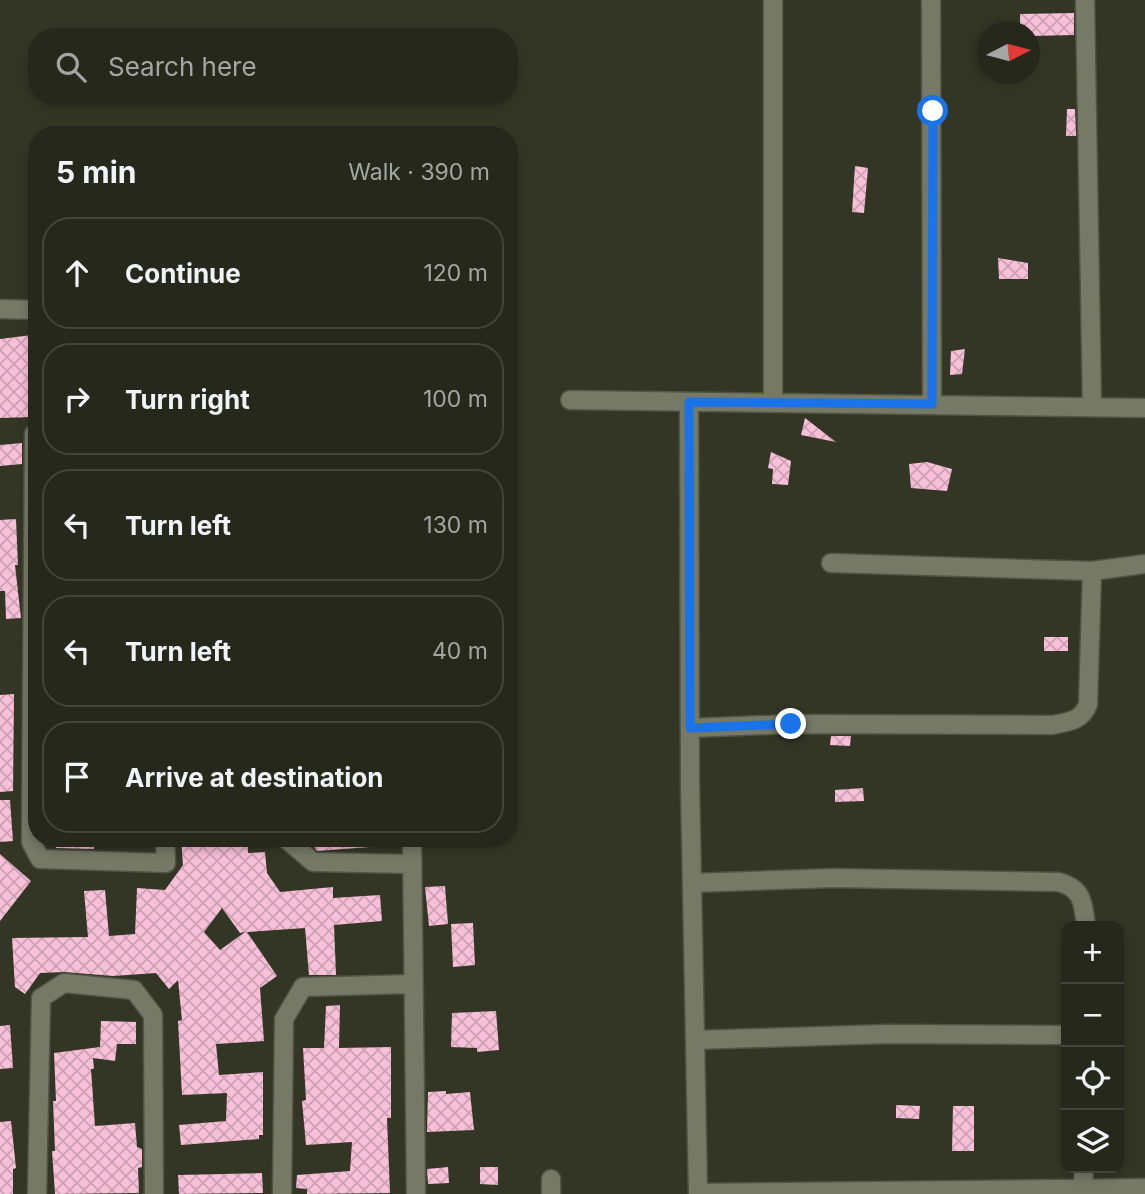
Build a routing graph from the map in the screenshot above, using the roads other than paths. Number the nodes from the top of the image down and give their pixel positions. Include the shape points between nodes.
1 (773, 0) edge
2 (931, 0) edge
3 (1085, 0) edge
4 (0, 309) edge
5 (28, 310) edge
6 (570, 400) dead end
7 (689, 402) junction
8 (773, 403) junction
9 (932, 404) junction
10 (1092, 406) junction
11 (1145, 408) edge
12 (831, 563) dead end
13 (1145, 564) edge
14 (1092, 570) junction
15 (690, 728) junction
16 (34, 847) edge
17 (165, 847) edge
18 (296, 847) edge
19 (412, 847) edge
20 (412, 864) junction
21 (692, 883) junction
22 (1085, 921) edge
23 (414, 984) junction
24 (1061, 1035) edge
25 (695, 1040) junction
26 (1084, 1173) edge
27 (1083, 1187) junction
28 (1145, 1188) edge
29 (698, 1193) edge
30 (37, 1194) edge
31 (154, 1194) edge
32 (282, 1194) edge
33 (416, 1194) edge

1 - 8 street
2 - 9 street
3 - 10 street
4 - 5 street
6 - 7 street
7 - 8 street
7 - 15 street
8 - 9 street
9 - 10 street
10 - 11 street
12 - 14 street
13 - 14 street
14 - 15 street via 1088,704 1077,719 1052,725
15 - 21 street
16 - 17 street via 40,859 166,863
18 - 20 street via 313,862
19 - 20 street
20 - 23 street
21 - 22 street via 834,878 1058,882 1079,892
21 - 25 street
23 - 32 street via 303,987 284,1019
23 - 33 street
24 - 25 street
25 - 29 street
26 - 27 street
27 - 28 street
27 - 29 street
30 - 31 street via 41,998 64,983 134,990 153,1015

